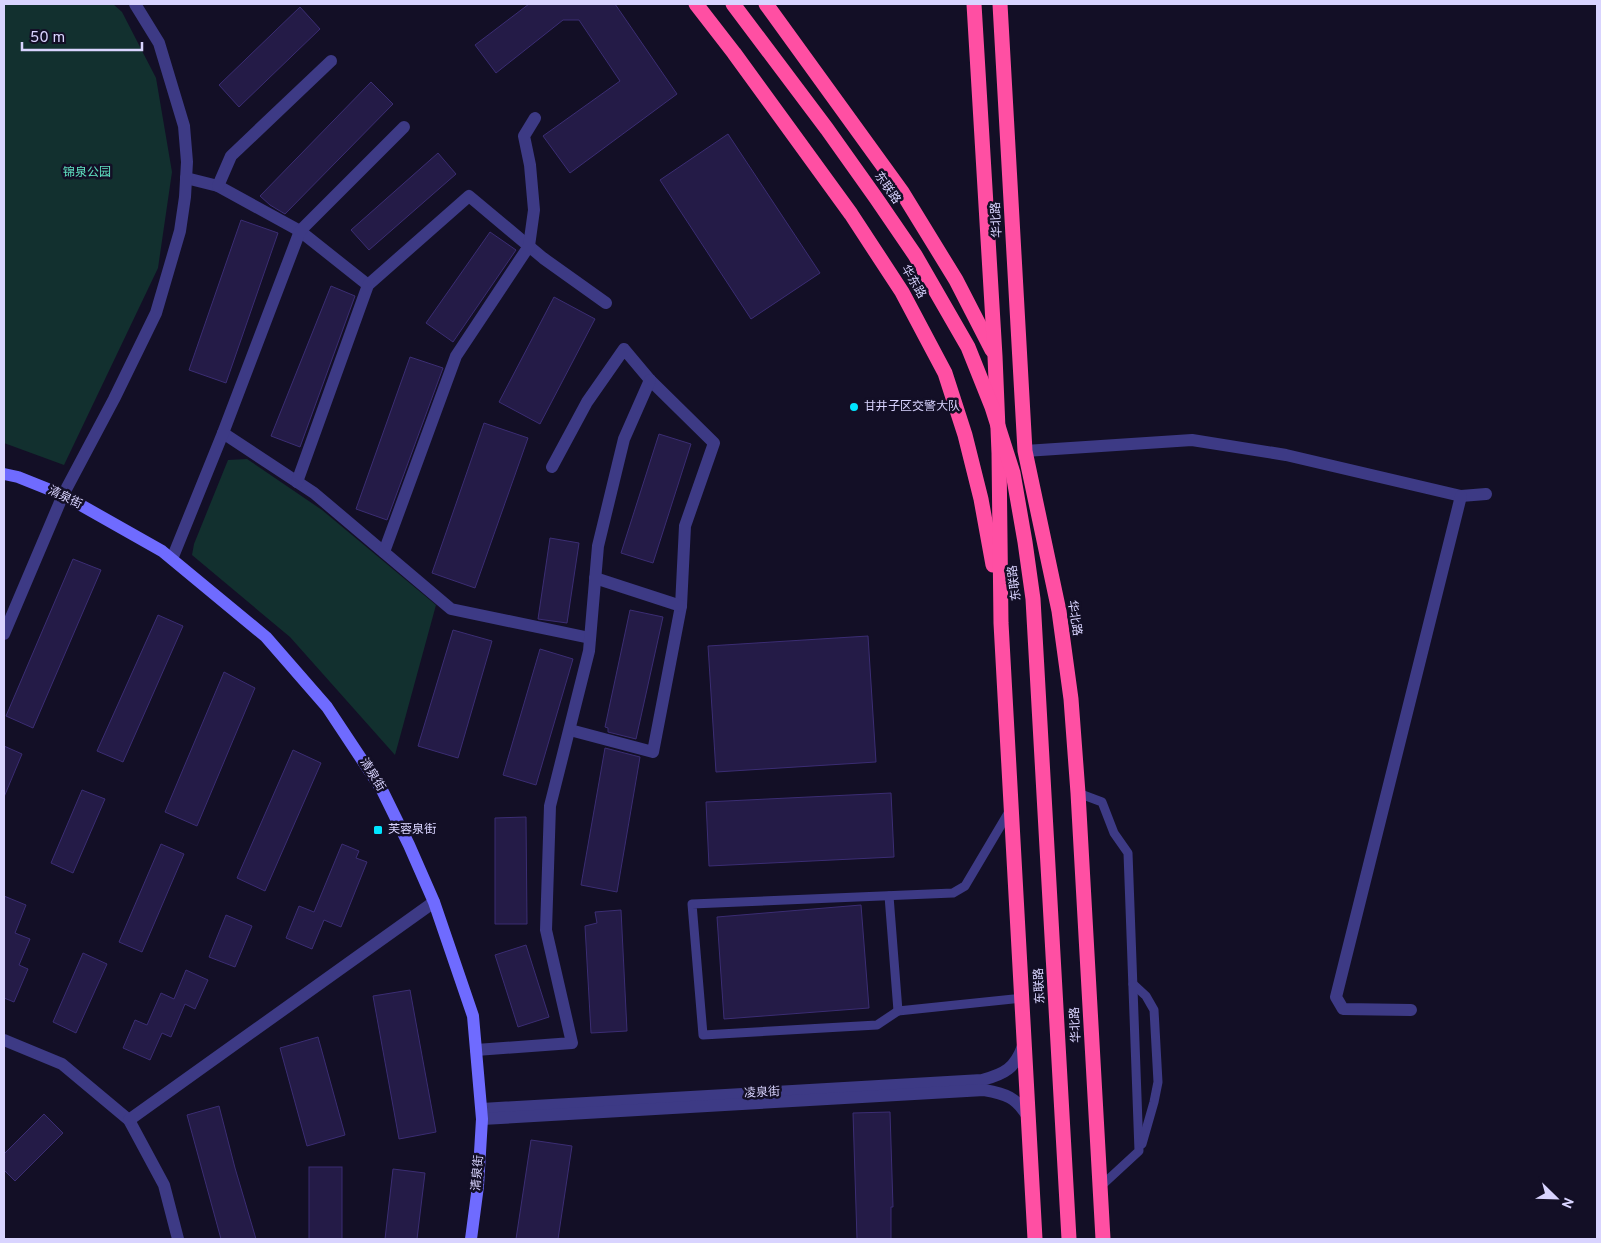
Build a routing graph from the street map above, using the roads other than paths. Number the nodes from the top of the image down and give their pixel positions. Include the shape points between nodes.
1 (135, 4) edge
2 (696, 4) edge
3 (733, 4) edge
4 (766, 4) edge
5 (974, 4) edge
6 (1000, 4) edge
7 (331, 61) dead end
8 (535, 118) dead end
9 (404, 127) dead end
10 (186, 178) junction
11 (218, 186) junction
12 (300, 231) junction
13 (529, 246) junction
14 (368, 285) junction
15 (606, 303) dead end
16 (995, 356) junction
17 (650, 380) junction
18 (223, 433) junction
19 (1025, 451) junction
20 (552, 468) dead end
21 (4, 474) edge
22 (297, 482) junction
23 (1486, 494) dead end
24 (63, 495) junction
25 (1461, 496) junction
26 (384, 552) junction
27 (172, 559) junction
28 (595, 578) junction
29 (681, 606) junction
30 (1001, 623) junction
31 (4, 634) edge
32 (590, 638) junction
33 (570, 730) junction
34 (1078, 793) junction
35 (1011, 808) junction
36 (889, 896) junction
37 (434, 902) junction
38 (1133, 984) junction
39 (1022, 998) junction
40 (1411, 1010) dead end
41 (898, 1011) junction
42 (4, 1040) edge
43 (1024, 1043) junction
44 (476, 1050) junction
45 (482, 1114) junction
46 (1028, 1117) junction
47 (129, 1120) junction
48 (1139, 1151) junction
49 (1100, 1187) junction
50 (178, 1239) edge
51 (471, 1239) edge
52 (1035, 1239) edge
53 (1069, 1239) edge
54 (1103, 1239) edge

1 - 10 street via 159,43 182,118
2 - 30 highway, 华东路 via 851,214 902,292 945,373 981,499
3 - 53 highway, 东联路, bridge via 915,255 971,356 992,407 1013,473 1033,599
4 - 16 highway via 902,192 956,280
5 - 16 highway, 华北路
6 - 19 highway, 华北路
7 - 11 street via 231,156
8 - 13 street via 524,136 534,210
9 - 12 street
10 - 11 street
10 - 24 street via 180,231 156,313
11 - 12 street
12 - 14 street
12 - 18 street
13 - 14 street via 469,196
13 - 15 street
13 - 26 street via 456,356
14 - 22 street
16 - 30 highway, 华北路
17 - 20 street via 624,349 587,402
17 - 28 street via 624,439 598,546
17 - 29 street via 714,443 685,526
18 - 22 street
18 - 27 street
19 - 25 street via 1192,440 1286,455
19 - 34 highway, 华北路 via 1059,611 1071,699
21 - 24 street, 清泉街
22 - 26 street
23 - 25 street
24 - 27 street, 清泉街
24 - 31 street
25 - 40 street via 1336,996 1343,1009
26 - 32 street via 451,609
27 - 37 street, 清泉街 via 266,636 327,707 382,790
28 - 29 street
28 - 32 street
29 - 33 street via 653,752
30 - 35 highway, 华北路
32 - 33 street
33 - 44 street via 550,806 546,930 572,1043
34 - 38 lane via 1102,802 1114,833 1128,853
34 - 49 highway, 华北路
35 - 36 lane via 965,886 953,892
35 - 39 highway, 华北路
36 - 41 lane
36 - 41 lane via 692,904 703,1035 877,1026
37 - 44 street, 清泉街 via 473,1016
37 - 47 street
38 - 48 lane
38 - 48 lane via 1146,996 1154,1010 1158,1082
39 - 41 lane
39 - 43 highway, 华北路
42 - 47 street via 62,1064
43 - 45 street, 凌泉街 via 1018,1059 1009,1069 982,1080
43 - 46 highway, 华北路
44 - 45 street, 清泉街
45 - 46 street, 凌泉街 via 984,1090 1011,1097
45 - 51 street, 清泉街
46 - 52 highway, 华北路
47 - 50 street via 164,1185
48 - 49 lane
49 - 54 highway, 华北路

